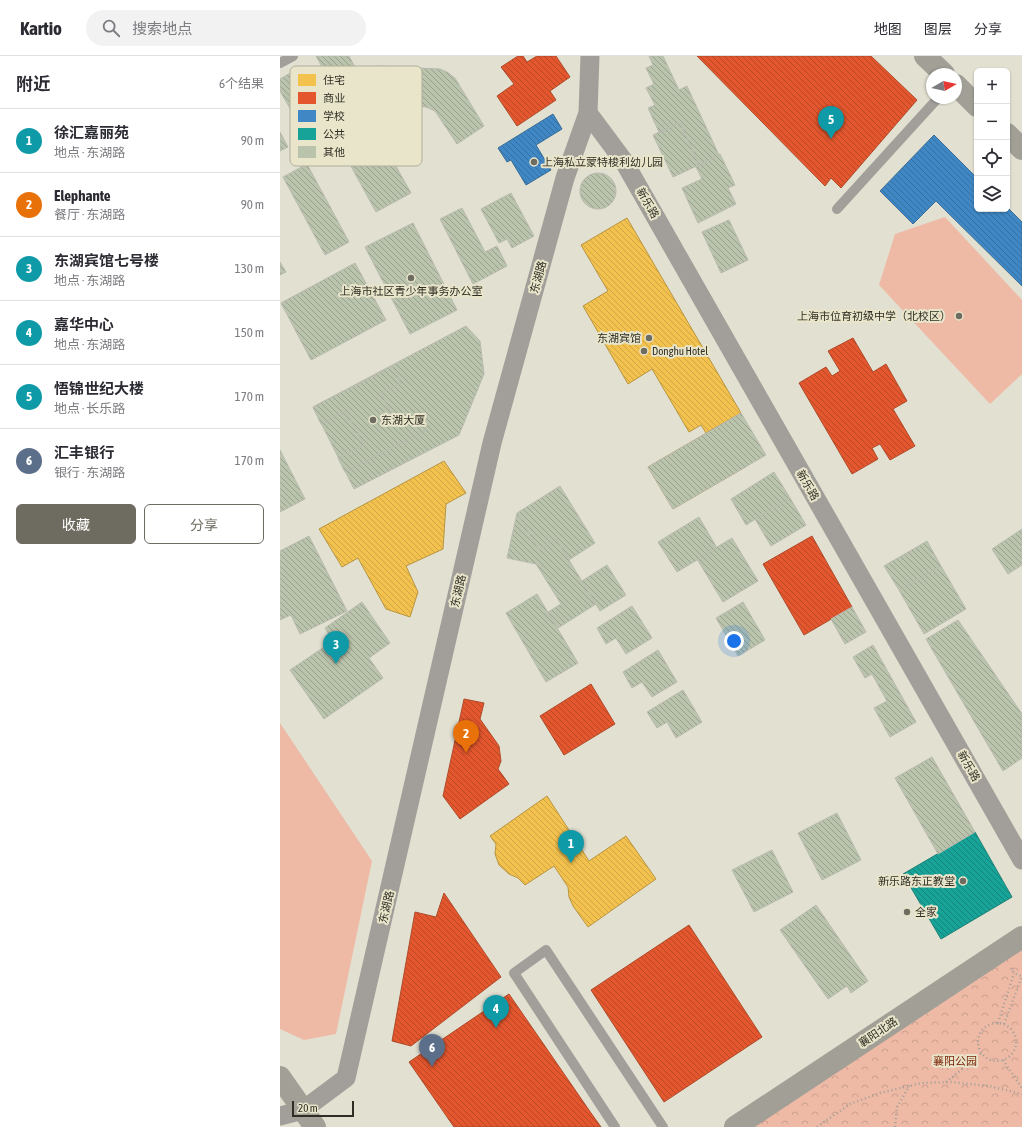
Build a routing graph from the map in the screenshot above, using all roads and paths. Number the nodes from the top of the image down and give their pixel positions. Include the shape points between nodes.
1 (293, 56) edge
2 (590, 56) edge
3 (925, 56) edge
4 (280, 63) edge
5 (938, 68) edge
6 (962, 91) edge
7 (933, 104) edge
8 (975, 104) edge
9 (588, 113) junction
10 (1010, 137) edge
11 (1022, 149) edge
12 (837, 209) dead end
13 (1022, 860) edge
14 (1022, 937) edge
15 (1014, 973) dead end
16 (1022, 976) edge
17 (998, 1023) junction
18 (1004, 1024) junction
19 (982, 1053) junction
20 (1003, 1060) junction
21 (280, 1077) edge
22 (946, 1082) junction
23 (910, 1085) junction
24 (1022, 1088) edge
25 (1022, 1094) edge
26 (280, 1116) edge
27 (309, 1118) edge
28 (615, 1127) edge
29 (664, 1127) edge
30 (735, 1127) edge
31 (817, 1127) edge
32 (896, 1127) edge

1 - 4 lane
2 - 9 street, 东湖路
3 - 5 street
6 - 8 street
7 - 12 lane
9 - 13 street, 新乐路 via 623,160
9 - 27 street, 东湖路 via 565,178 492,443 346,1078
10 - 11 street
14 - 30 street, 襄阳北路
15 - 17 path
16 - 18 path
17 - 18 path
17 - 19 path via 991,1024 981,1031 978,1042
18 - 20 path via 1013,1033 1015,1046 1013,1052
19 - 20 path via 991,1060
19 - 22 path
20 - 24 path
21 - 27 street
22 - 23 path
22 - 25 path via 990,1086
23 - 31 path via 850,1104
23 - 32 path via 897,1107
26 - 27 street
28 - 29 lane via 514,973 546,950

